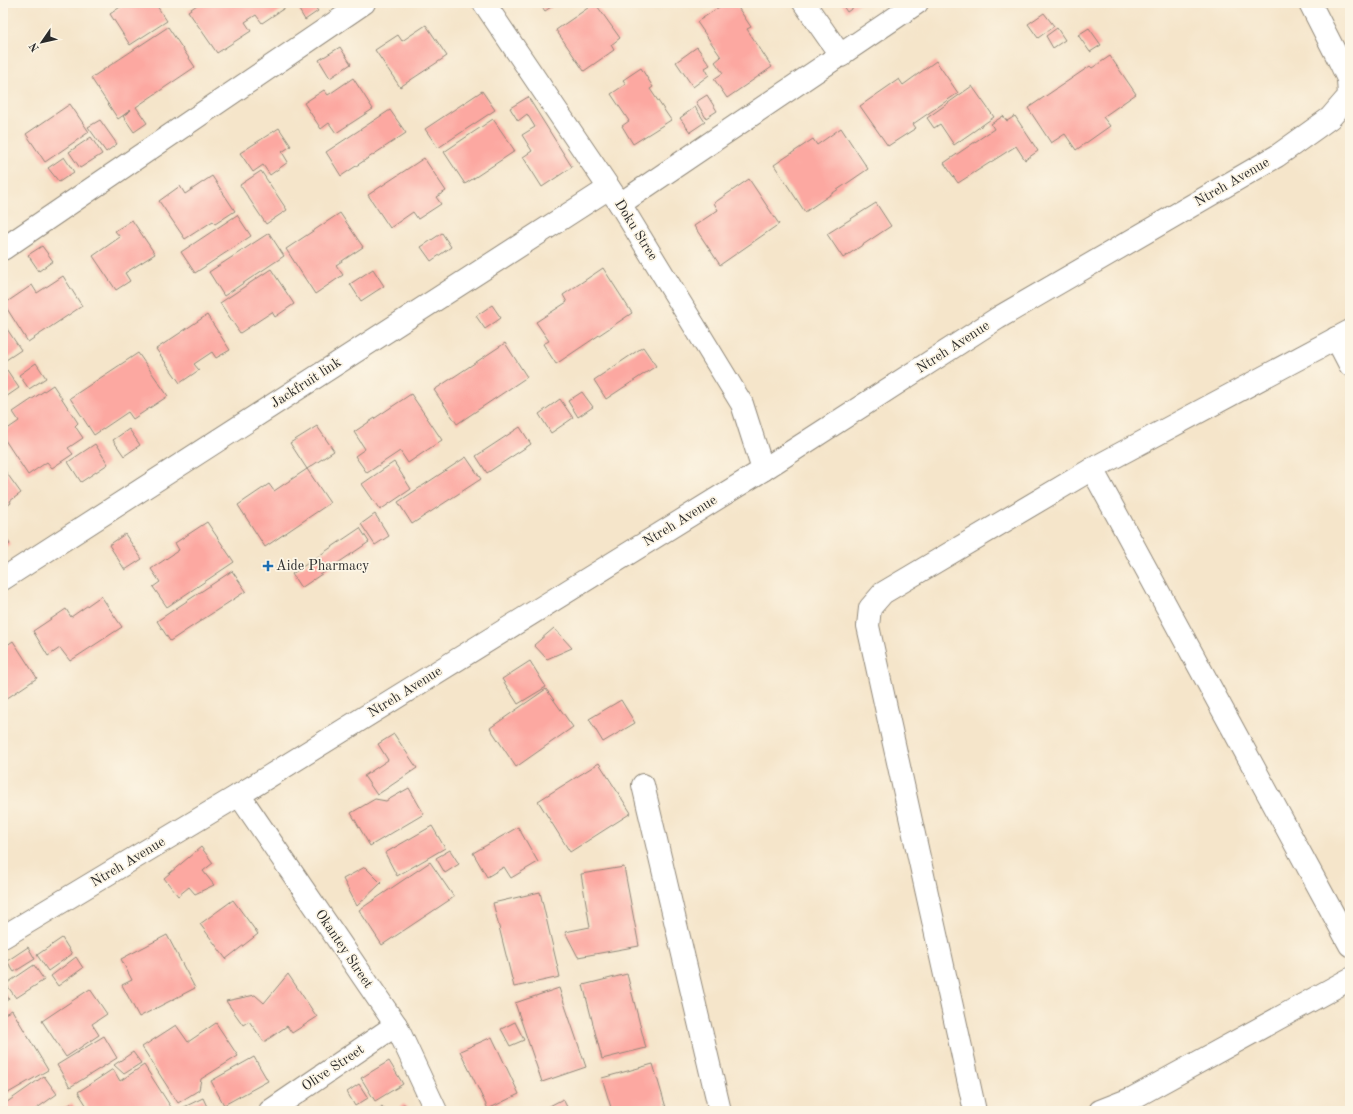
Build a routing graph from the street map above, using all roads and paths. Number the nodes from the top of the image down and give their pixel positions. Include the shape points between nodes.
1 (364, 3) edge
2 (484, 3) edge
3 (804, 3) edge
4 (917, 3) edge
5 (1310, 3) edge
6 (841, 56) junction
7 (1350, 97) edge
8 (615, 196) junction
9 (3, 249) edge
10 (1343, 334) edge
11 (1350, 366) edge
12 (1092, 469) junction
13 (763, 470) junction
14 (3, 579) edge
15 (643, 785) dead end
16 (239, 795) junction
17 (3, 937) edge
18 (1350, 945) edge
19 (1350, 979) edge
20 (396, 1025) junction
21 (1136, 1104) edge
22 (270, 1111) edge
23 (436, 1111) edge
24 (720, 1111) edge
25 (976, 1111) edge
26 (1100, 1111) edge

1 - 9 street
2 - 8 street, Doku Stree
3 - 6 street
4 - 6 street, Jackfruit link
5 - 7 street via 1348,79
6 - 8 street, Jackfruit link
7 - 13 street, Ntreh Avenue via 1330,118 1277,156 998,318
8 - 13 street, Doku Stree via 742,404
8 - 14 street, Jackfruit link
10 - 11 street
10 - 12 street
12 - 18 street
12 - 25 street via 883,594 870,608 868,626
13 - 16 street, Ntreh Avenue
15 - 24 street
16 - 17 street, Ntreh Avenue
16 - 20 street, Okantey Street
19 - 21 street
20 - 22 street, Olive Street
20 - 23 street, Okantey Street
21 - 26 street

